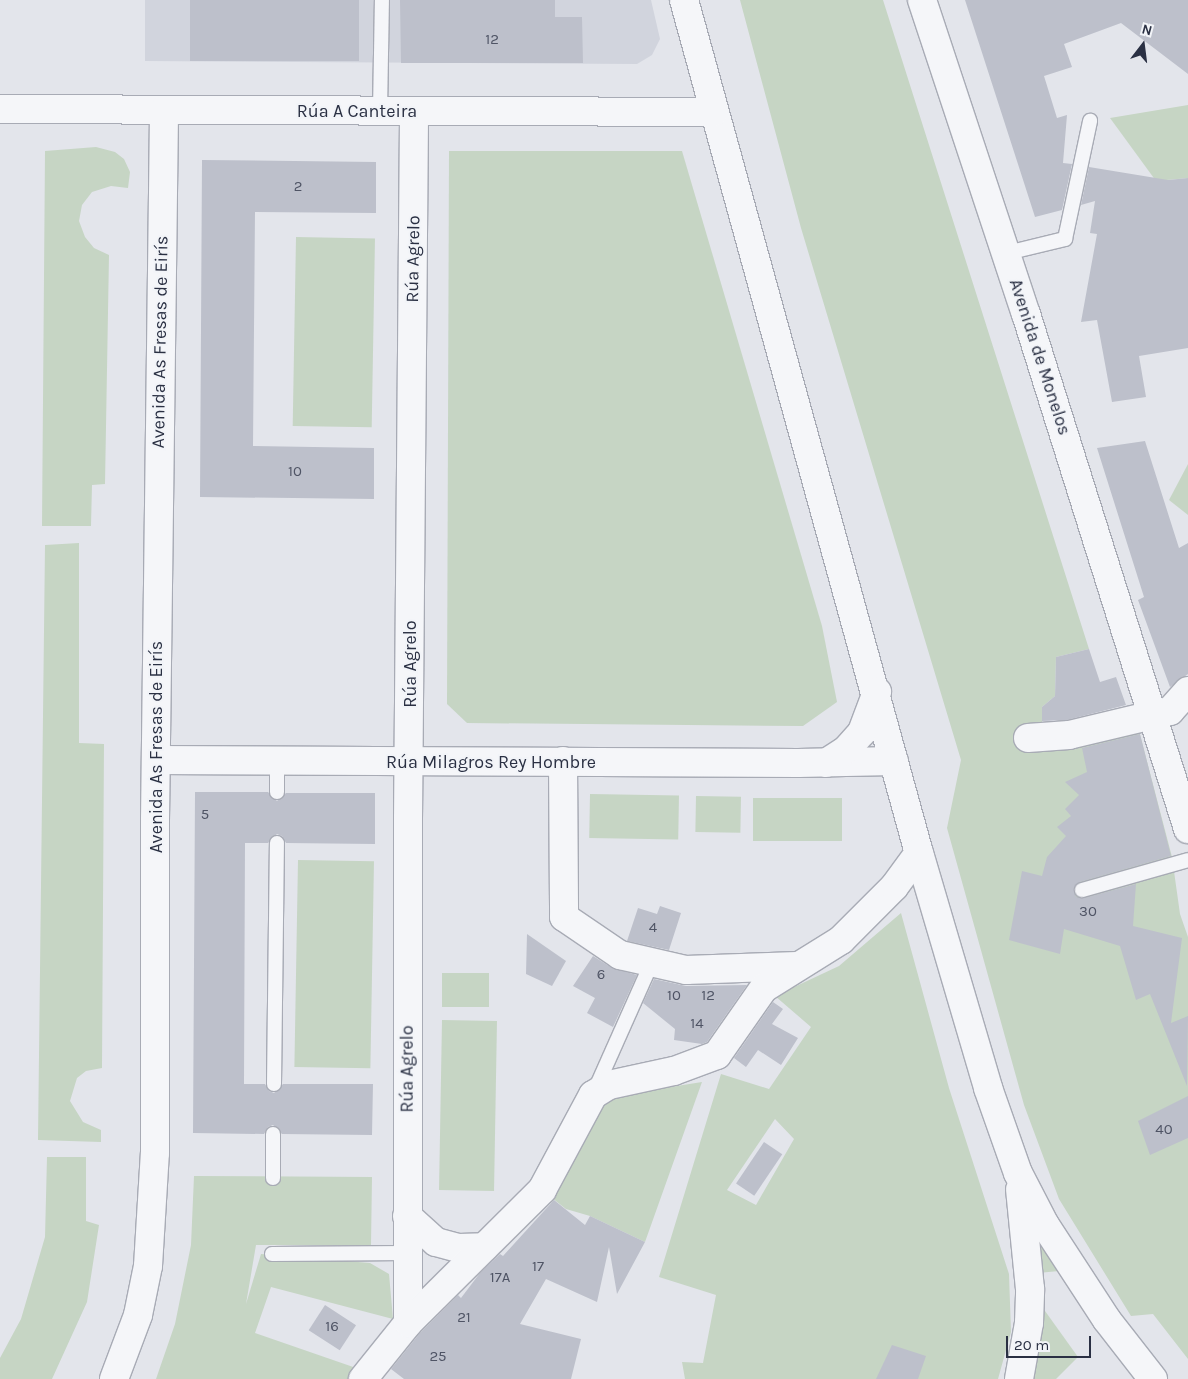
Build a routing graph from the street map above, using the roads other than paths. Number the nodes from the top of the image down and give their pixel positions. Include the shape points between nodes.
1 (382, 0) edge
2 (684, 0) edge
3 (922, 0) edge
4 (0, 110) edge
5 (164, 110) junction
6 (380, 111) junction
7 (414, 111) junction
8 (714, 112) junction
9 (1090, 121) dead end
10 (1007, 253) junction
11 (1188, 691) edge
12 (877, 692) junction
13 (1154, 715) junction
14 (1028, 738) dead end
15 (156, 760) junction
16 (277, 761) junction
17 (564, 761) junction
18 (894, 761) junction
19 (409, 762) junction
20 (826, 763) junction
21 (277, 792) dead end
22 (1188, 829) edge
23 (276, 843) dead end
24 (919, 852) junction
25 (1188, 860) edge
26 (1082, 890) dead end
27 (652, 962) junction
28 (797, 966) junction
29 (274, 1084) dead end
30 (593, 1095) junction
31 (273, 1134) dead end
32 (1018, 1172) junction
33 (273, 1178) dead end
34 (406, 1216) junction
35 (484, 1247) junction
36 (406, 1253) junction
37 (272, 1254) dead end
38 (408, 1323) junction
39 (1140, 1374) edge
40 (114, 1379) edge
41 (363, 1379) edge
42 (1019, 1379) edge

1 - 6 lane
2 - 8 street
3 - 10 street, Avenida de Monelos
4 - 5 street, Rúa A Canteira
5 - 6 street, Rúa A Canteira
5 - 15 street, Avenida As Fresas de Eirís
6 - 7 street, Rúa A Canteira
7 - 8 street, Rúa A Canteira
7 - 19 street, Rúa Agrelo
8 - 12 street
9 - 10 lane via 1065,239
10 - 13 street, Avenida de Monelos
11 - 13 street via 1170,711
12 - 18 street
12 - 20 street via 862,732 846,750
13 - 14 street via 1069,735
13 - 22 street, Avenida de Monelos
15 - 16 street, Rúa Milagros Rey Hombre
15 - 40 street, Avenida As Fresas de Eirís via 155,1153 151,1230 138,1315
16 - 19 street, Rúa Milagros Rey Hombre
16 - 21 lane
17 - 19 street, Rúa Milagros Rey Hombre
17 - 20 street, Rúa Milagros Rey Hombre
17 - 27 street via 564,917 620,954
18 - 20 street, Rúa Milagros Rey Hombre
18 - 24 street
19 - 34 street, Rúa Agrelo
23 - 29 lane
24 - 28 street via 872,912 841,940
24 - 32 street via 972,1041
25 - 26 lane
27 - 28 street via 686,970
27 - 30 lane
28 - 30 street via 764,988 717,1055 674,1071 609,1085
30 - 35 street via 542,1190
31 - 33 lane
32 - 39 street via 1071,1267
32 - 42 street via 1030,1289 1028,1332
34 - 35 street via 436,1242 459,1248
34 - 36 street, Rúa Agrelo
35 - 38 street
36 - 37 lane
36 - 38 street, Rúa Agrelo
38 - 41 street

